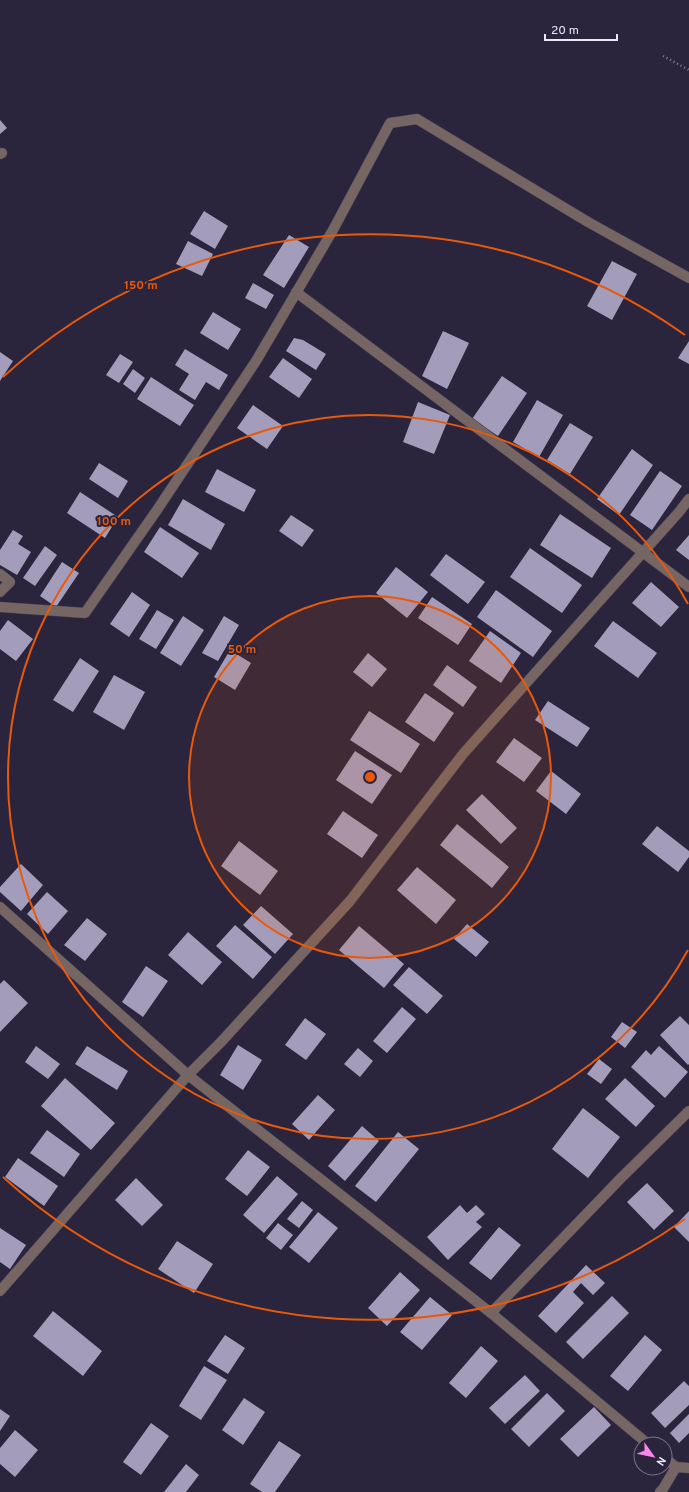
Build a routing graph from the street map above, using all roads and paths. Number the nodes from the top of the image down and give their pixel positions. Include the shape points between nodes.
1 (662, 56) dead end
2 (689, 70) edge
3 (689, 278) edge
4 (296, 292) junction
5 (689, 499) edge
6 (643, 552) junction
7 (0, 574) edge
8 (689, 587) edge
9 (0, 592) edge
10 (0, 607) edge
11 (0, 907) edge
12 (188, 1075) junction
13 (689, 1111) edge
14 (0, 1292) edge
15 (491, 1313) junction
16 (638, 1436) edge
17 (673, 1465) edge
18 (676, 1467) junction
19 (689, 1468) edge
20 (660, 1492) edge

1 - 2 path
3 - 4 street via 588,222 417,119 390,123 333,230
4 - 6 street
4 - 10 street via 256,361 85,613
5 - 6 street
6 - 8 street
6 - 12 street via 463,754 350,901
7 - 9 street via 10,582
11 - 12 street
12 - 14 street
12 - 15 street
13 - 15 street
15 - 16 street
17 - 18 street
18 - 19 street
18 - 20 street

